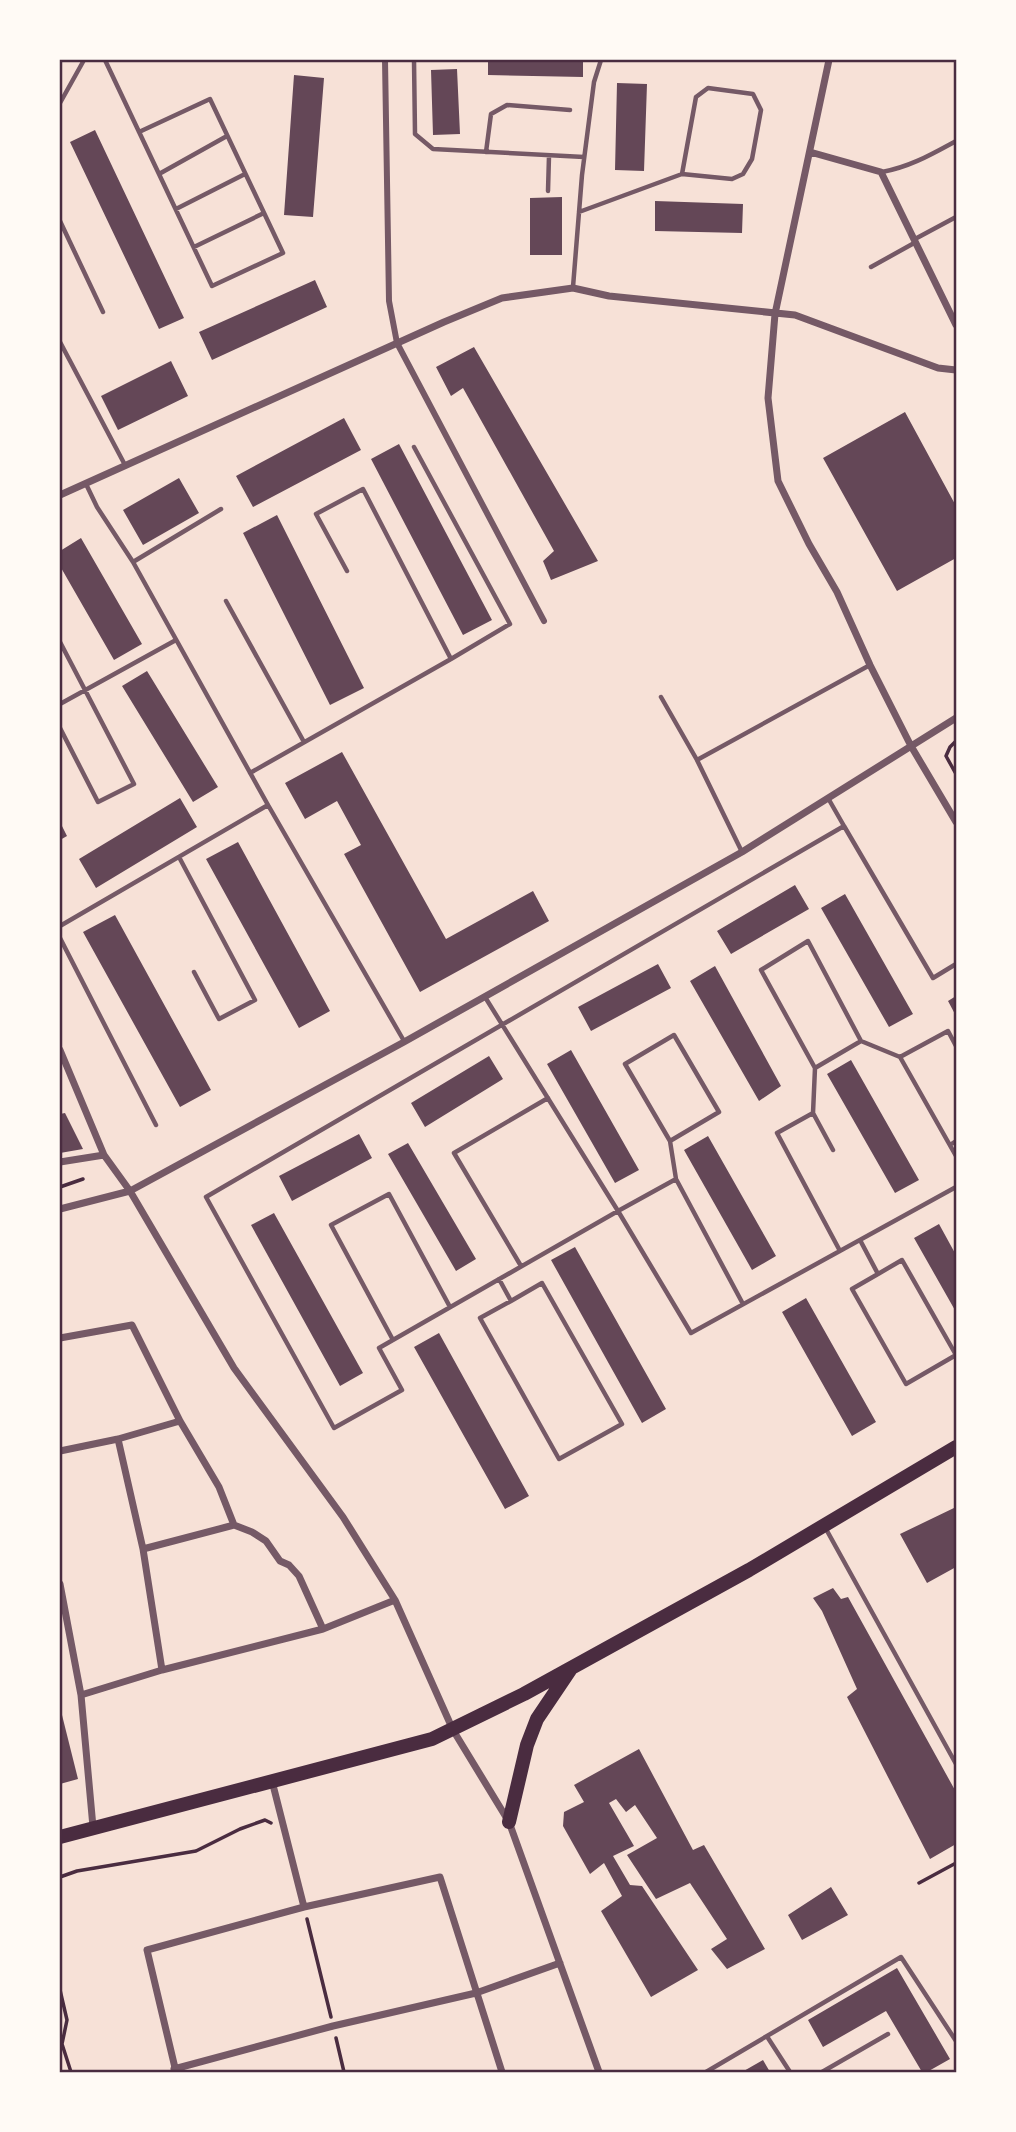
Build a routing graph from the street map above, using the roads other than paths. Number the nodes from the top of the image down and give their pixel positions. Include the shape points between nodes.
1 (84, 60) edge
2 (105, 60) edge
3 (385, 60) edge
4 (414, 60) edge
5 (601, 60) edge
6 (829, 60) edge
7 (60, 103) edge
8 (570, 110) dead end
9 (139, 132) junction
10 (227, 136) junction
11 (957, 141) edge
12 (486, 152) junction
13 (810, 152) junction
14 (549, 156) junction
15 (584, 157) junction
16 (881, 172) junction
17 (159, 174) junction
18 (245, 174) junction
19 (682, 174) junction
20 (548, 191) dead end
21 (176, 209) junction
22 (579, 212) junction
23 (264, 213) junction
24 (957, 217) edge
25 (60, 221) edge
26 (916, 240) junction
27 (194, 247) junction
28 (871, 267) dead end
29 (573, 288) junction
30 (103, 312) dead end
31 (775, 314) junction
32 (957, 325) edge
33 (60, 342) edge
34 (397, 344) junction
35 (957, 370) edge
36 (414, 447) dead end
37 (125, 465) junction
38 (86, 483) junction
39 (60, 495) edge
40 (221, 509) dead end
41 (133, 562) junction
42 (347, 571) dead end
43 (226, 601) dead end
44 (544, 621) dead end
45 (176, 640) junction
46 (60, 642) edge
47 (451, 659) junction
48 (870, 665) junction
49 (84, 691) junction
50 (661, 697) dead end
51 (60, 704) edge
52 (957, 718) edge
53 (60, 728) edge
54 (304, 742) junction
55 (911, 746) junction
56 (697, 760) junction
57 (250, 773) junction
58 (828, 798) junction
59 (268, 805) junction
60 (957, 822) edge
61 (844, 826) junction
62 (742, 852) junction
63 (179, 857) junction
64 (60, 926) edge
65 (60, 938) edge
66 (957, 964) edge
67 (194, 972) dead end
68 (485, 996) junction
69 (502, 1023) junction
70 (861, 1041) junction
71 (404, 1042) junction
72 (957, 1046) edge
73 (60, 1051) edge
74 (900, 1057) junction
75 (815, 1068) junction
76 (548, 1098) junction
77 (813, 1113) junction
78 (156, 1125) dead end
79 (670, 1141) junction
80 (957, 1141) edge
81 (950, 1145) junction
82 (833, 1150) dead end
83 (104, 1155) junction
84 (957, 1156) edge
85 (60, 1163) edge
86 (676, 1180) junction
87 (957, 1187) edge
88 (130, 1191) junction
89 (60, 1209) edge
90 (618, 1211) junction
91 (860, 1240) junction
92 (840, 1251) junction
93 (521, 1266) junction
94 (878, 1274) junction
95 (499, 1279) junction
96 (511, 1301) junction
97 (744, 1304) junction
98 (450, 1307) junction
99 (60, 1338) edge
100 (393, 1340) junction
101 (180, 1421) junction
102 (118, 1439) junction
103 (957, 1447) edge
104 (60, 1451) edge
105 (234, 1525) junction
106 (824, 1525) junction
107 (143, 1549) junction
108 (60, 1584) edge
109 (395, 1600) junction
110 (323, 1629) junction
111 (573, 1665) junction
112 (162, 1670) junction
113 (80, 1695) junction
114 (453, 1730) junction
115 (957, 1764) edge
116 (272, 1780) junction
117 (509, 1822) junction
118 (93, 1827) junction
119 (60, 1837) edge
120 (304, 1907) junction
121 (560, 1963) junction
122 (476, 1993) junction
123 (888, 2034) dead end
124 (768, 2038) junction
125 (957, 2041) edge
126 (175, 2071) edge
127 (502, 2073) edge
128 (599, 2073) edge
129 (706, 2073) edge
130 (790, 2073) edge
131 (822, 2073) edge

1 - 7 lane
2 - 9 lane
3 - 34 street via 388,302
4 - 12 lane via 415,134 433,149
5 - 15 lane
6 - 13 street
8 - 12 lane via 507,104 491,114
9 - 10 lane via 210,99
9 - 17 lane
10 - 17 lane
10 - 18 lane
11 - 16 lane via 919,162
12 - 14 lane
13 - 16 street
13 - 31 street
14 - 15 lane
14 - 20 lane
15 - 22 lane
16 - 26 street
17 - 21 lane
18 - 21 lane
18 - 23 lane
19 - 19 lane via 732,179 743,174 752,159 761,110 753,94 708,89 696,97
19 - 22 lane
21 - 27 lane
22 - 29 lane
23 - 27 lane
23 - 27 lane via 283,253 212,286
24 - 26 lane
25 - 30 lane
26 - 28 lane
26 - 32 street
29 - 31 street
29 - 34 street via 502,298
31 - 35 street via 813,320 939,368
31 - 48 street via 768,398 778,481
33 - 37 lane
34 - 37 street
34 - 44 street
36 - 47 lane via 510,624
37 - 38 street
38 - 39 street
38 - 41 lane
40 - 41 lane
41 - 45 lane
42 - 47 lane via 316,514 363,489
43 - 54 lane
45 - 49 lane
45 - 57 lane
46 - 49 lane
47 - 54 lane
48 - 55 street
48 - 56 lane
49 - 51 lane
49 - 53 lane via 134,784 98,802
50 - 56 lane
52 - 55 street
54 - 57 lane
55 - 58 street
55 - 60 street
56 - 62 lane
57 - 59 lane
58 - 61 lane
58 - 62 street
59 - 63 lane
59 - 71 lane
61 - 66 lane via 933,978
61 - 69 lane
62 - 68 street
63 - 64 lane
63 - 67 lane via 255,1000 219,1018
65 - 78 lane
68 - 69 lane
68 - 71 street
69 - 76 lane
69 - 100 lane via 206,1197 334,1427 402,1390 379,1348
70 - 74 lane
70 - 75 lane
70 - 75 lane via 808,941 761,970
71 - 88 street
72 - 74 lane via 948,1031
73 - 83 street
74 - 81 lane
75 - 77 lane
76 - 90 lane
76 - 93 lane via 454,1153
77 - 82 lane
77 - 92 lane via 777,1133
79 - 79 lane via 719,1112 674,1035 625,1064
79 - 86 lane
80 - 81 lane
81 - 84 lane
83 - 85 street
83 - 88 street
86 - 90 lane
86 - 97 lane
87 - 91 lane
88 - 89 street
88 - 109 street via 233,1368 343,1517
90 - 93 lane
90 - 97 lane via 691,1333
91 - 92 lane
91 - 94 lane
92 - 97 lane
93 - 95 lane
94 - 94 lane via 852,1289 906,1384 956,1355 902,1261
95 - 96 lane
95 - 98 lane
96 - 96 lane via 480,1318 559,1460 622,1424 542,1283
98 - 100 lane
98 - 100 lane via 389,1194 331,1225
99 - 101 street via 132,1325
101 - 102 street
101 - 105 street via 219,1488
102 - 104 street
102 - 107 street
103 - 106 main road
105 - 107 street
105 - 110 street via 266,1541 280,1561 299,1576
106 - 111 main road
106 - 115 lane
107 - 112 street
108 - 113 street
109 - 110 street
109 - 114 street
110 - 112 street
111 - 114 main road
111 - 117 main road via 537,1719
112 - 113 street
113 - 118 street
114 - 116 main road
114 - 117 street
116 - 118 main road
116 - 120 street
117 - 121 street
118 - 119 main road
120 - 122 street via 440,1877
120 - 126 street via 147,1950
121 - 122 street
121 - 128 street
122 - 126 street via 333,2026
122 - 127 street
123 - 131 lane
124 - 125 lane via 901,1957
124 - 129 lane
124 - 130 lane

